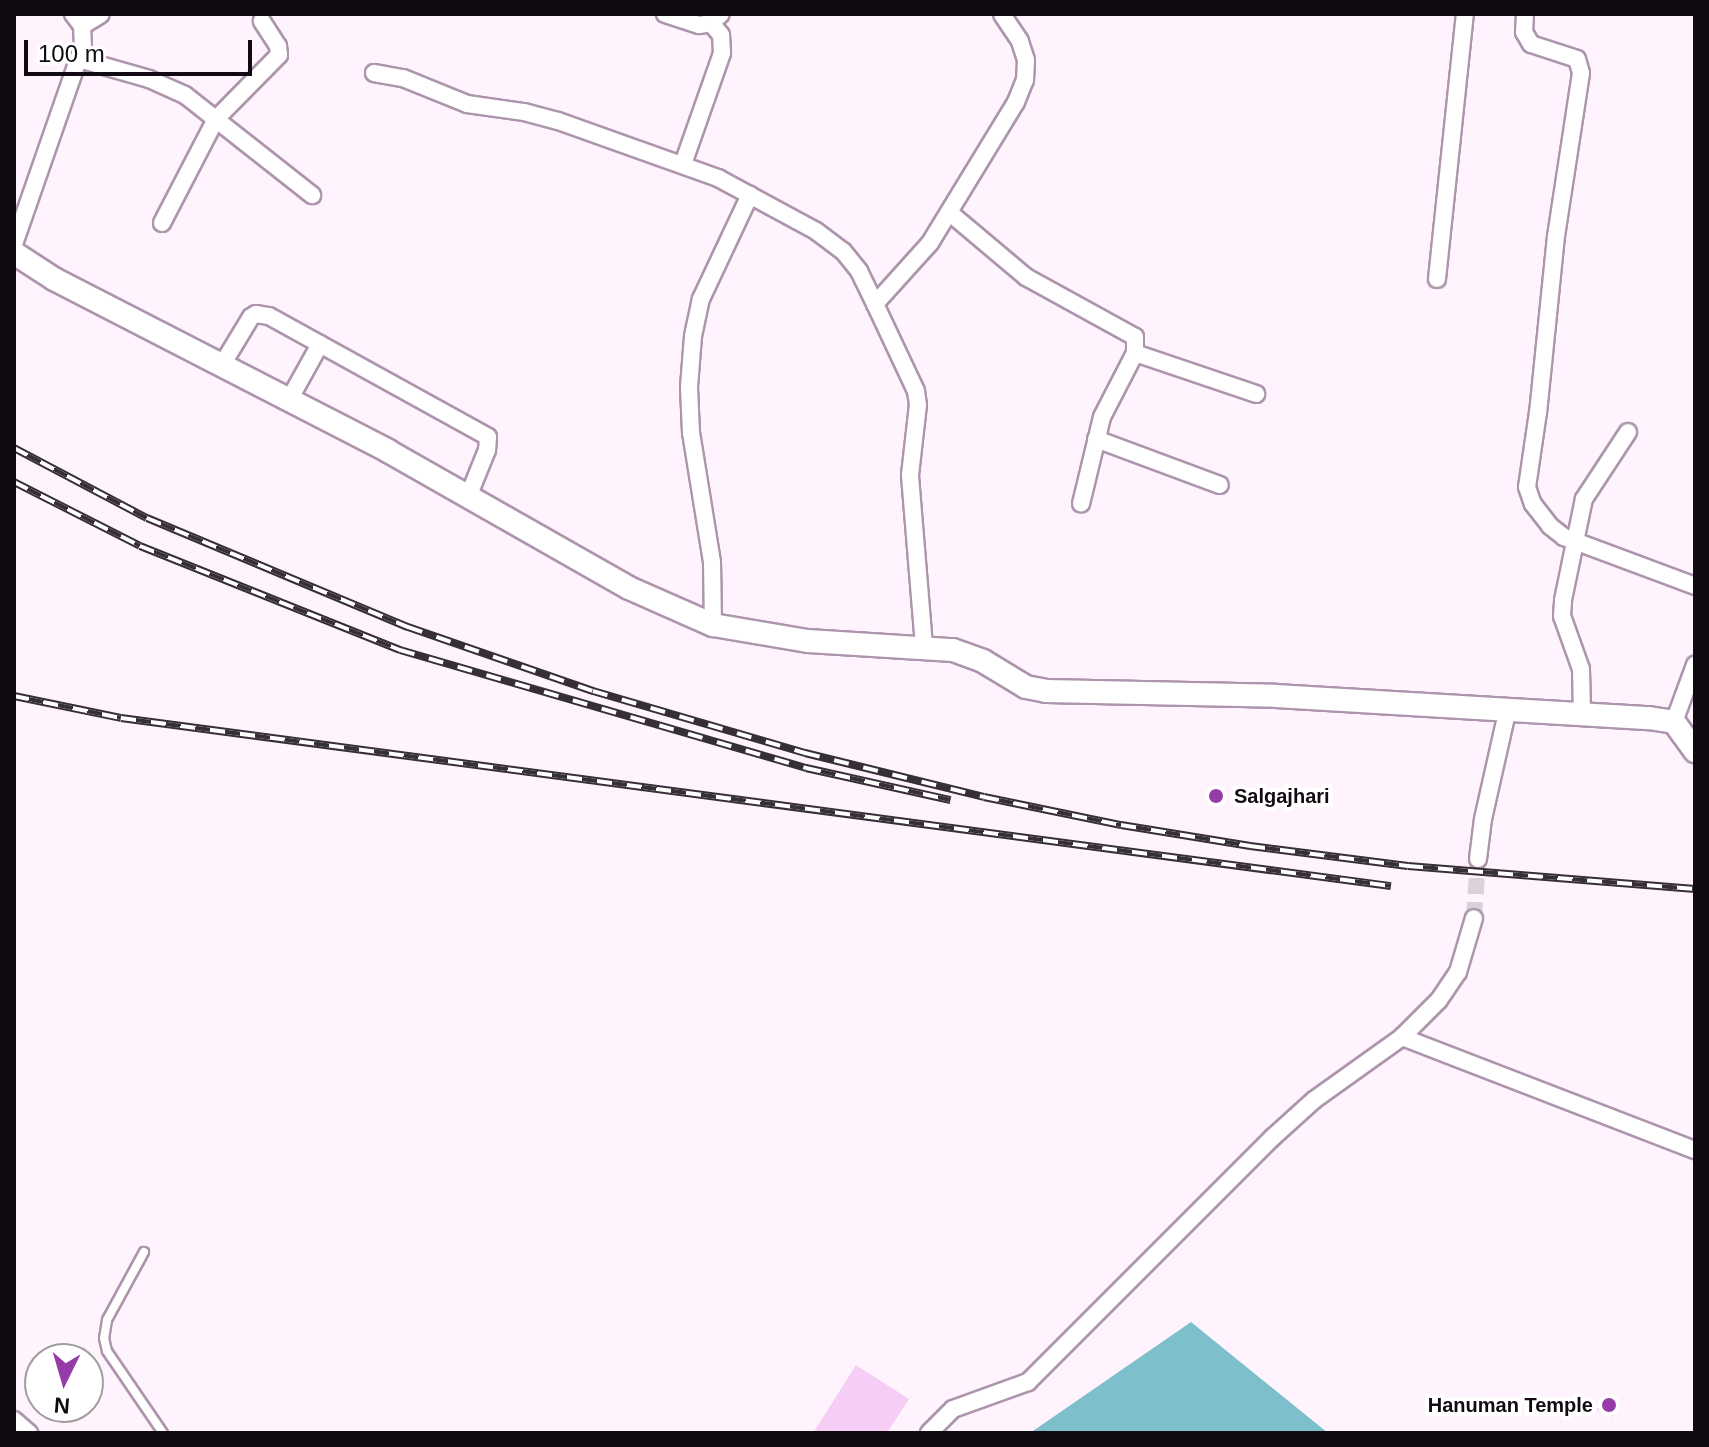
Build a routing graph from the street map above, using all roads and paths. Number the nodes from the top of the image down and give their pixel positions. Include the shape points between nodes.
1 (101, 14) edge
2 (665, 14) edge
3 (1002, 14) edge
4 (1465, 14) edge
5 (1525, 14) edge
6 (716, 18) edge
7 (78, 20) edge
8 (262, 21) dead end
9 (79, 59) junction
10 (374, 73) dead end
11 (216, 119) junction
12 (683, 164) junction
13 (312, 195) dead end
14 (750, 195) junction
15 (950, 213) junction
16 (162, 223) dead end
17 (14, 244) edge
18 (14, 253) edge
19 (1437, 279) dead end
20 (875, 304) junction
21 (320, 344) junction
22 (1135, 353) junction
23 (222, 365) junction
24 (1256, 394) dead end
25 (289, 400) junction
26 (1628, 432) dead end
27 (1096, 439) junction
28 (1220, 485) dead end
29 (468, 497) junction
30 (1081, 504) dead end
31 (1573, 541) junction
32 (1695, 586) edge
33 (713, 625) junction
34 (924, 646) junction
35 (1695, 665) edge
36 (1508, 708) junction
37 (1582, 713) junction
38 (1674, 722) junction
39 (1695, 751) edge
40 (1478, 859) tunnel mouth
41 (1474, 918) tunnel mouth
42 (1402, 1037) junction
43 (1695, 1150) edge
44 (144, 1252) dead end
45 (14, 1420) edge
46 (29, 1433) edge
47 (163, 1433) edge
48 (929, 1433) edge

1 - 7 street
2 - 6 street via 699,25
3 - 15 street via 1020,41 1025,80
4 - 19 street
5 - 31 street via 1526,39 1577,59 1581,73 1527,487 1550,526
6 - 12 street via 722,53
7 - 9 street via 84,35
8 - 11 street via 279,55
9 - 11 street via 149,79 185,95
9 - 17 street
10 - 12 street via 403,78 467,104 558,121
11 - 13 street
11 - 16 street
12 - 14 street
14 - 20 street via 843,251
14 - 33 street via 701,299 693,336 691,433 712,562
15 - 20 street
15 - 22 street via 1026,277 1135,337
18 - 23 main road
20 - 34 street via 916,391 910,475
21 - 23 street via 256,314
21 - 25 street
21 - 29 street via 488,437
22 - 24 street
22 - 27 street
23 - 25 main road
25 - 29 main road
26 - 31 street via 1584,499
27 - 28 street
27 - 30 street
29 - 33 main road via 629,588
31 - 32 street
31 - 37 street via 1562,616 1581,669
33 - 34 main road via 821,643
34 - 36 main road via 983,661 1026,687 1046,691
35 - 38 street
36 - 37 main road
36 - 40 street
37 - 38 main road
38 - 39 main road
41 - 42 street via 1458,972
42 - 43 street
42 - 48 street via 1314,1100 1028,1382 953,1409
44 - 47 lane via 107,1320 104,1338 107,1351
45 - 46 street

